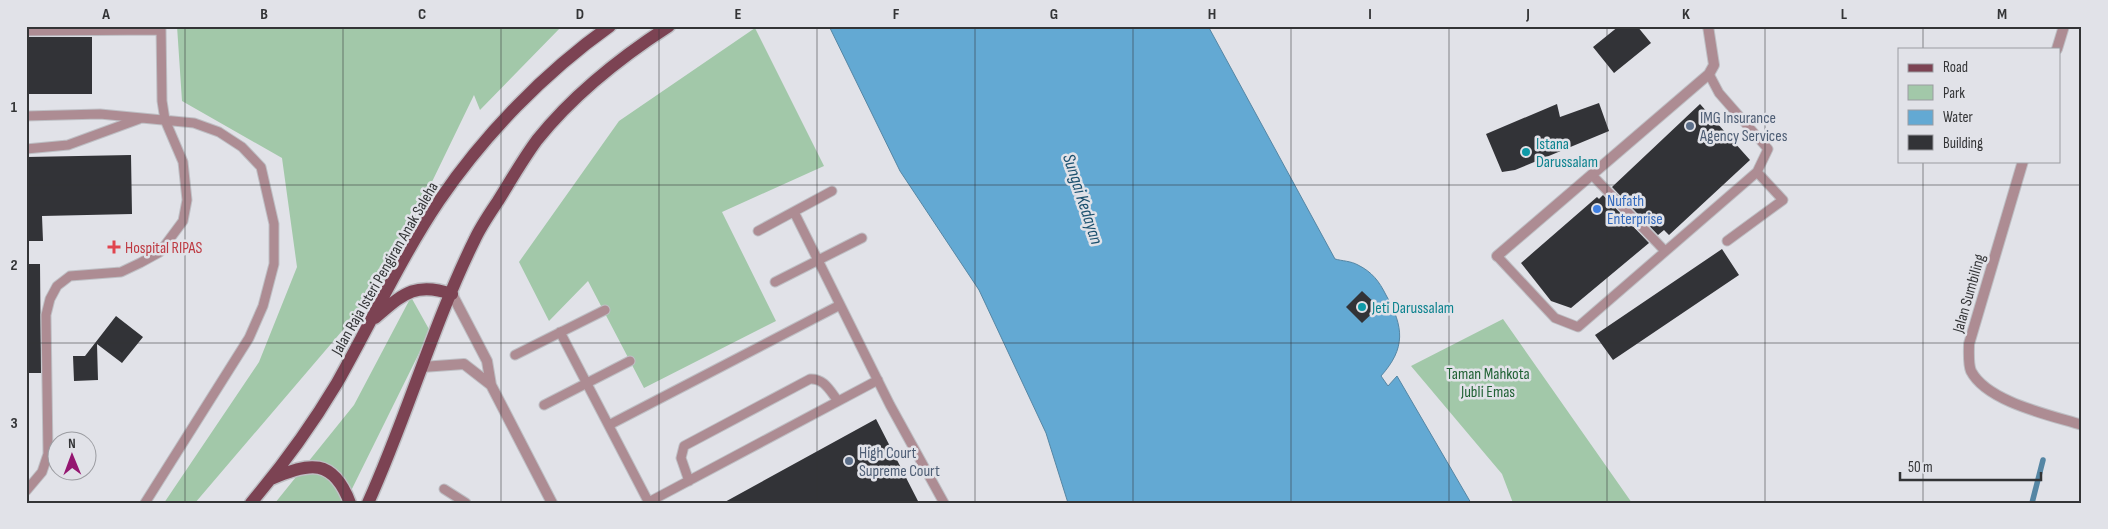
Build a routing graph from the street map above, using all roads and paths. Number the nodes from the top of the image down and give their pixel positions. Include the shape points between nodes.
1 (610, 26) edge
2 (668, 26) edge
3 (1708, 26) edge
4 (2064, 26) edge
5 (161, 28) edge
6 (27, 31) edge
7 (2057, 48) edge
8 (1709, 74) junction
9 (26, 116) edge
10 (142, 118) junction
11 (166, 120) junction
12 (26, 149) edge
13 (2023, 162) edge
14 (1757, 172) junction
15 (1592, 175) junction
16 (832, 191) dead end
17 (794, 212) junction
18 (758, 231) dead end
19 (862, 238) dead end
20 (1727, 241) dead end
21 (1665, 251) junction
22 (1497, 256) joint
23 (818, 261) junction
24 (775, 282) dead end
25 (452, 294) junction
26 (840, 305) junction
27 (604, 310) dead end
28 (369, 323) junction
29 (560, 332) junction
30 (516, 355) dead end
31 (630, 361) dead end
32 (422, 366) junction
33 (878, 380) junction
34 (587, 383) junction
35 (491, 385) junction
36 (838, 401) junction
37 (544, 405) dead end
38 (609, 425) junction
39 (2082, 425) edge
40 (271, 479) junction
41 (689, 480) junction
42 (444, 489) dead end
43 (26, 491) edge
44 (648, 502) edge
45 (145, 503) edge
46 (251, 503) edge
47 (350, 503) edge
48 (368, 503) edge
49 (466, 503) edge
50 (552, 503) edge
51 (944, 503) edge

1 - 28 main road, Jalan Raja Isteri Pengiran Anak Saleha via 544,81 485,141 439,202
2 - 25 main road via 611,68 538,140 475,238
3 - 8 street via 1714,65
4 - 7 street
5 - 6 lane
5 - 11 lane via 162,101
8 - 14 lane via 1719,93 1768,149
8 - 15 street
9 - 10 lane via 100,114
10 - 11 lane
10 - 12 lane via 68,145
11 - 43 lane via 183,162 187,200 183,221 160,252 121,272 70,276 50,299 46,315 48,454 42,472
11 - 45 lane via 194,123 219,132 242,147 261,167 274,224 274,264 263,306 249,338
13 - 39 street, Jalan Sumbiling via 1968,344 1970,370 1988,391
14 - 20 lane via 1783,200
14 - 21 lane
15 - 21 lane
15 - 22 street
16 - 17 lane
17 - 18 lane
17 - 23 lane
19 - 23 lane
21 - 22 lane via 1578,327 1555,318
23 - 24 lane
23 - 26 lane
25 - 28 main road via 436,289 405,293
25 - 32 main road
25 - 35 street via 487,361
26 - 33 lane
26 - 38 lane
27 - 29 lane
28 - 40 main road, Jalan Raja Isteri Pengiran Anak Saleha via 336,383
29 - 30 lane
29 - 34 lane
31 - 34 lane
32 - 35 street via 464,364
32 - 48 main road
33 - 36 lane
33 - 51 lane
34 - 37 lane
34 - 38 lane
35 - 50 street
36 - 41 lane
36 - 41 lane via 823,382 810,378 684,446 681,458
38 - 44 lane
40 - 46 main road, Jalan Raja Isteri Pengiran Anak Saleha
40 - 47 main road via 312,466 332,472 344,487
41 - 44 lane
42 - 49 lane

